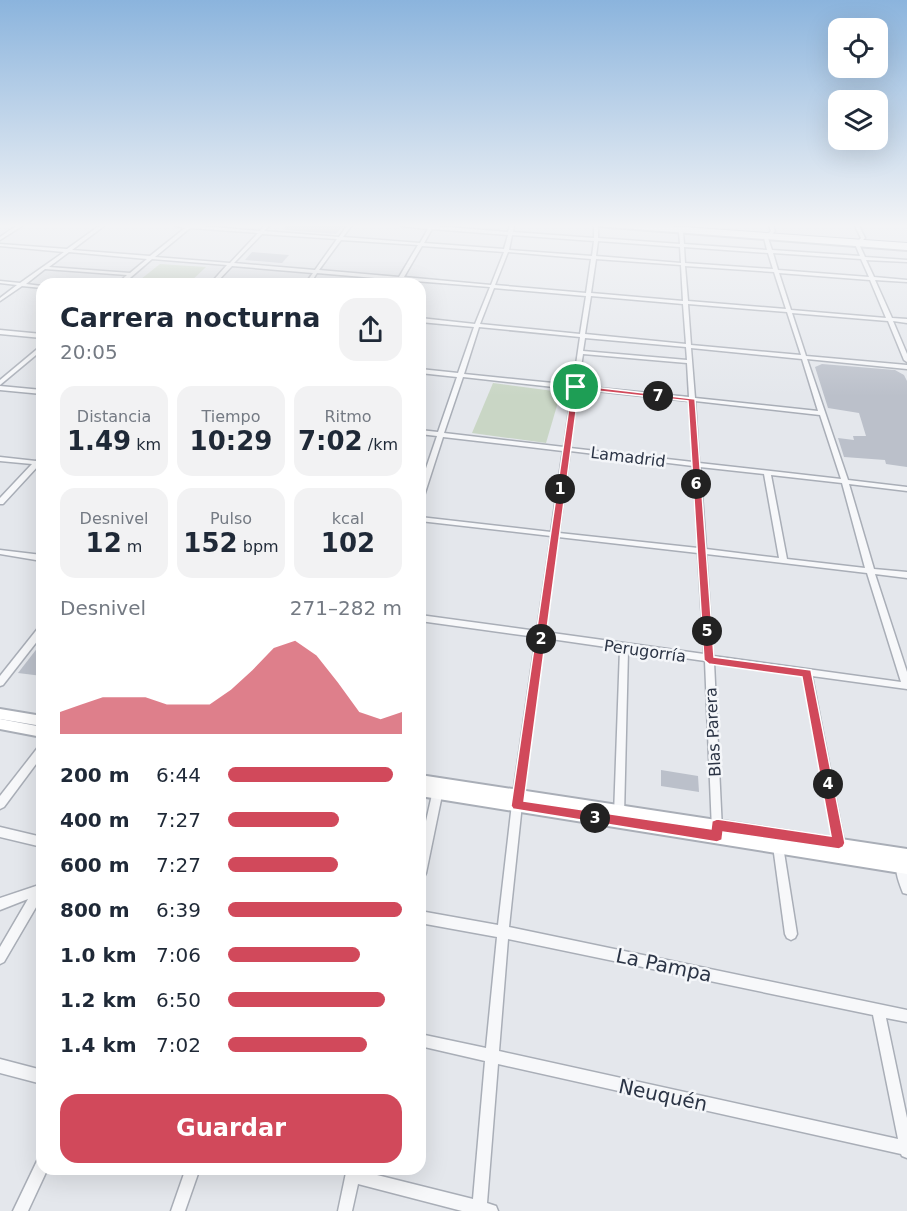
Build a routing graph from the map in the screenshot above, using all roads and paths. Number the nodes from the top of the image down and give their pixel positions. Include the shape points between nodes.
1 (4, 283) edge
2 (25, 283) edge
3 (428, 283) edge
4 (493, 283) edge
5 (589, 283) edge
6 (685, 283) edge
7 (780, 283) edge
8 (874, 283) edge
9 (22, 285) junction
10 (36, 286) edge
11 (492, 286) junction
12 (587, 294) junction
13 (0, 300) edge
14 (686, 302) junction
15 (789, 311) junction
16 (890, 320) junction
17 (426, 321) edge
18 (907, 321) edge
19 (477, 326) junction
20 (3, 332) edge
21 (36, 335) edge
22 (583, 336) junction
23 (0, 337) edge
24 (689, 346) junction
25 (36, 352) edge
26 (580, 352) junction
27 (805, 357) junction
28 (907, 360) edge
29 (690, 362) junction
30 (907, 367) edge
31 (426, 371) edge
32 (460, 374) junction
33 (0, 383) edge
34 (576, 387) junction
35 (0, 388) edge
36 (36, 391) edge
37 (692, 399) junction
38 (823, 413) junction
39 (426, 433) edge
40 (442, 434) junction
41 (566, 450) junction
42 (0, 459) edge
43 (36, 462) edge
44 (695, 465) junction
45 (36, 466) edge
46 (767, 473) junction
47 (426, 479) edge
48 (845, 482) junction
49 (907, 489) edge
50 (0, 501) edge
51 (426, 520) edge
52 (554, 535) junction
53 (702, 551) junction
54 (0, 552) edge
55 (36, 557) edge
56 (783, 560) junction
57 (870, 570) junction
58 (907, 575) edge
59 (426, 619) edge
60 (541, 636) junction
61 (36, 637) edge
62 (624, 648) junction
63 (709, 660) junction
64 (807, 673) junction
65 (0, 683) edge
66 (907, 686) edge
67 (0, 714) edge
68 (36, 720) edge
69 (0, 724) edge
70 (36, 731) edge
71 (36, 757) edge
72 (426, 783) edge
73 (439, 788) junction
74 (426, 789) edge
75 (518, 800) junction
76 (0, 804) edge
77 (619, 816) junction
78 (717, 831) junction
79 (0, 832) edge
80 (36, 841) edge
81 (426, 846) edge
82 (778, 846) junction
83 (840, 850) junction
84 (905, 863) edge
85 (907, 889) edge
86 (36, 891) edge
87 (36, 897) edge
88 (0, 904) edge
89 (426, 918) edge
90 (503, 932) junction
91 (791, 933) dead end
92 (0, 958) edge
93 (878, 1010) junction
94 (907, 1016) edge
95 (426, 1041) edge
96 (492, 1057) junction
97 (0, 1066) edge
98 (36, 1075) edge
99 (907, 1149) edge
100 (38, 1175) edge
101 (191, 1175) edge
102 (353, 1175) edge
103 (364, 1175) edge
104 (483, 1210) edge
105 (20, 1211) edge
106 (178, 1211) edge
107 (345, 1211) edge

1 - 9 street
2 - 9 street
3 - 11 street
4 - 11 street
5 - 12 street
6 - 14 street, Blas Parera
7 - 15 street
8 - 16 street
9 - 10 street
9 - 13 street
11 - 12 street
11 - 19 street
12 - 14 street
12 - 22 street
14 - 15 street
14 - 24 street, Blas Parera
15 - 16 street
15 - 27 street
16 - 18 street
16 - 28 street
17 - 19 street
19 - 22 street
19 - 32 street
20 - 21 street
20 - 23 street
22 - 24 street
22 - 26 street
24 - 27 street
24 - 29 street, Blas Parera
25 - 33 street
26 - 29 street
26 - 34 street
27 - 30 street
27 - 38 street
29 - 37 street, Blas Parera
31 - 32 street
32 - 34 street
32 - 40 street
34 - 37 street
34 - 41 street
35 - 36 street
37 - 38 street
37 - 44 street, Blas Parera
38 - 48 street
39 - 40 street, Lamadrid
40 - 41 street, Lamadrid
40 - 47 street
41 - 44 street, Lamadrid
41 - 52 street
42 - 43 street
44 - 46 street, Lamadrid
44 - 53 street, Blas Parera
45 - 50 street
46 - 48 street, Lamadrid
46 - 56 street
48 - 49 street, Lamadrid
48 - 57 street
51 - 52 street
52 - 53 street
52 - 60 street
53 - 56 street
53 - 63 street, Blas Parera
54 - 55 street
56 - 57 street
57 - 58 street
57 - 66 street
59 - 60 street, Perugorría
60 - 62 street, Perugorría
60 - 75 street
61 - 65 street
62 - 63 street, Perugorría
62 - 77 street
63 - 64 street, Perugorría
63 - 78 street, Blas Parera
64 - 66 street, Perugorría
64 - 83 street
67 - 68 main road
69 - 70 main road
71 - 76 street
72 - 73 main road
73 - 74 main road
73 - 75 main road
73 - 81 street
75 - 77 main road
75 - 90 street
77 - 78 main road
78 - 82 main road
78 - 83 main road
79 - 80 street
82 - 83 main road
82 - 91 street
83 - 84 main road
84 - 85 street
86 - 88 street
87 - 92 street
89 - 90 street, La Pampa
90 - 93 street, La Pampa
90 - 96 street
93 - 94 street, La Pampa
93 - 99 street
95 - 96 street, Neuquén
96 - 99 street, Neuquén
96 - 104 street
97 - 98 street
100 - 105 street
101 - 106 street
102 - 107 street
103 - 104 street

